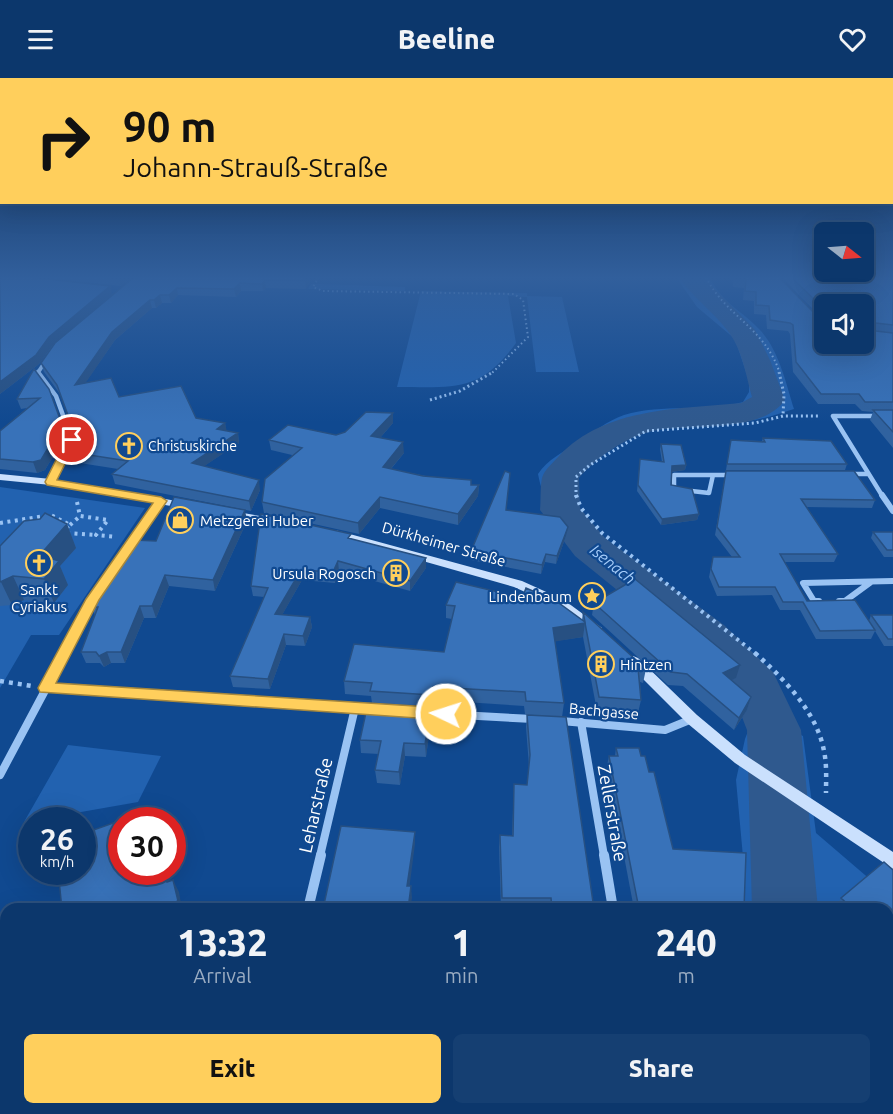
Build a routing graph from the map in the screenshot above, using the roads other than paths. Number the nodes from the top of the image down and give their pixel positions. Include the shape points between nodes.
1 (49, 357) edge
2 (893, 416) edge
3 (843, 474) edge
4 (867, 474) junction
5 (712, 475) junction
6 (736, 475) edge
7 (0, 477) edge
8 (51, 482) junction
9 (161, 501) junction
10 (195, 507) edge
11 (893, 510) edge
12 (218, 511) edge
13 (286, 524) edge
14 (320, 530) edge
15 (893, 581) edge
16 (871, 582) junction
17 (824, 601) edge
18 (835, 601) edge
19 (608, 636) edge
20 (625, 652) edge
21 (45, 688) junction
22 (355, 708) junction
23 (379, 710) edge
24 (414, 712) edge
25 (692, 719) junction
26 (546, 720) edge
27 (558, 721) edge
28 (581, 722) junction
29 (0, 775) edge
30 (893, 861) edge
31 (309, 903) edge
32 (612, 903) edge

1 - 8 street via 37,373 56,396 72,440
2 - 4 street via 833,416
3 - 4 street
4 - 11 street
5 - 5 street via 674,475 674,489 709,493
5 - 6 street
7 - 8 main road
8 - 9 main road
9 - 10 main road
9 - 21 street via 93,599
12 - 13 main road
14 - 19 main road, Dürkheimer Straße via 518,584 560,603
15 - 16 street
16 - 17 street via 803,583 814,602
16 - 18 street via 845,601
20 - 25 main road
21 - 22 street
21 - 29 street
22 - 23 street
22 - 31 street, Leharstraße
24 - 26 street
25 - 28 street, Bachgasse via 665,730
25 - 30 main road via 740,759
27 - 28 street, Bachgasse
28 - 32 street, Zellerstraße

